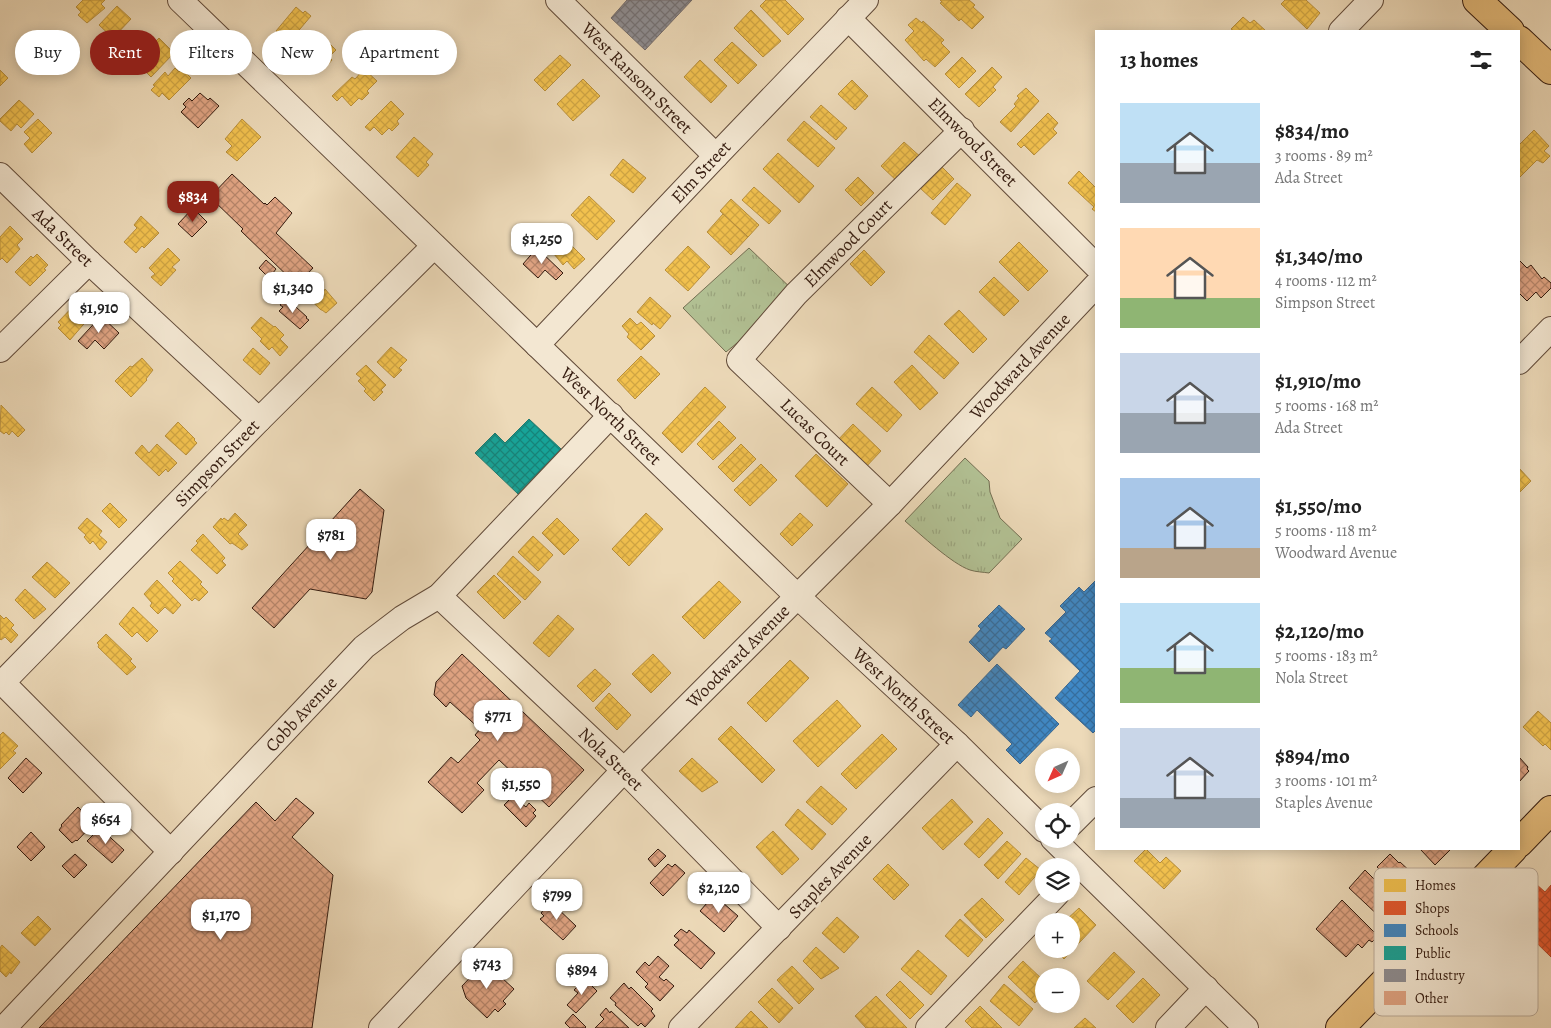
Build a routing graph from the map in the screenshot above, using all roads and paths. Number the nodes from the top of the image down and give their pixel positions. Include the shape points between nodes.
1 (180, 0) edge
2 (558, 0) edge
3 (866, 0) edge
4 (1371, 0) edge
5 (1477, 0) edge
6 (848, 18) junction
7 (1342, 30) edge
8 (1509, 30) edge
9 (1520, 41) edge
10 (1551, 70) edge
11 (962, 130) junction
12 (716, 156) junction
13 (0, 175) edge
14 (434, 246) junction
15 (89, 262) junction
16 (1095, 265) edge
17 (1095, 286) edge
18 (1551, 329) edge
19 (537, 345) junction
20 (0, 350) edge
21 (739, 360) joint
22 (1520, 361) edge
23 (611, 415) junction
24 (259, 420) junction
25 (890, 504) junction
26 (439, 596) junction
27 (797, 596) junction
28 (1, 681) edge
29 (957, 744) junction
30 (624, 770) junction
31 (1095, 800) edge
32 (1551, 810) edge
33 (1080, 815) edge
34 (1035, 820) edge
35 (1520, 842) edge
36 (1512, 850) edge
37 (171, 852) junction
38 (1495, 868) edge
39 (1080, 876) edge
40 (1048, 903) edge
41 (779, 928) junction
42 (1206, 988) junction
43 (1374, 993) edge
44 (0, 1023) edge
45 (5, 1028) edge
46 (381, 1028) edge
47 (682, 1028) edge
48 (928, 1028) edge
49 (1168, 1028) edge
50 (1246, 1028) edge
51 (1340, 1028) edge

1 - 14 street, West North Street
2 - 12 street, West Ransom Street
3 - 6 street, Elm Street
4 - 7 street
5 - 8 main road
6 - 11 street, Elmwood Street
6 - 12 street, Elm Street
9 - 10 main road
11 - 16 street, Elmwood Street
11 - 21 street, Elmwood Court via 796,294
12 - 19 street, Elm Street
13 - 15 street, Ada Street
14 - 19 street, West North Street
14 - 24 street, Simpson Street
15 - 20 street
15 - 24 street, Ada Street
17 - 25 street, Woodward Avenue
18 - 22 street
19 - 23 street, West North Street
21 - 25 street, Lucas Court
23 - 26 street, Cobb Avenue
23 - 27 street, West North Street
24 - 28 street, Simpson Street
25 - 27 street, Woodward Avenue
26 - 30 street, Nola Street
26 - 37 street, Cobb Avenue via 402,618 364,647
27 - 29 street, West North Street
27 - 30 street, Woodward Avenue
28 - 37 street
29 - 34 street, West North Street
29 - 41 street, Staples Avenue
30 - 41 street, Nola Street
30 - 46 street, Woodward Avenue
31 - 33 street
32 - 35 main road
36 - 38 main road
37 - 45 street, Cobb Avenue
39 - 42 street, West North Street
40 - 48 street
41 - 47 street, Staples Avenue
42 - 49 street
42 - 50 street, West North Street
43 - 51 main road
44 - 45 street

